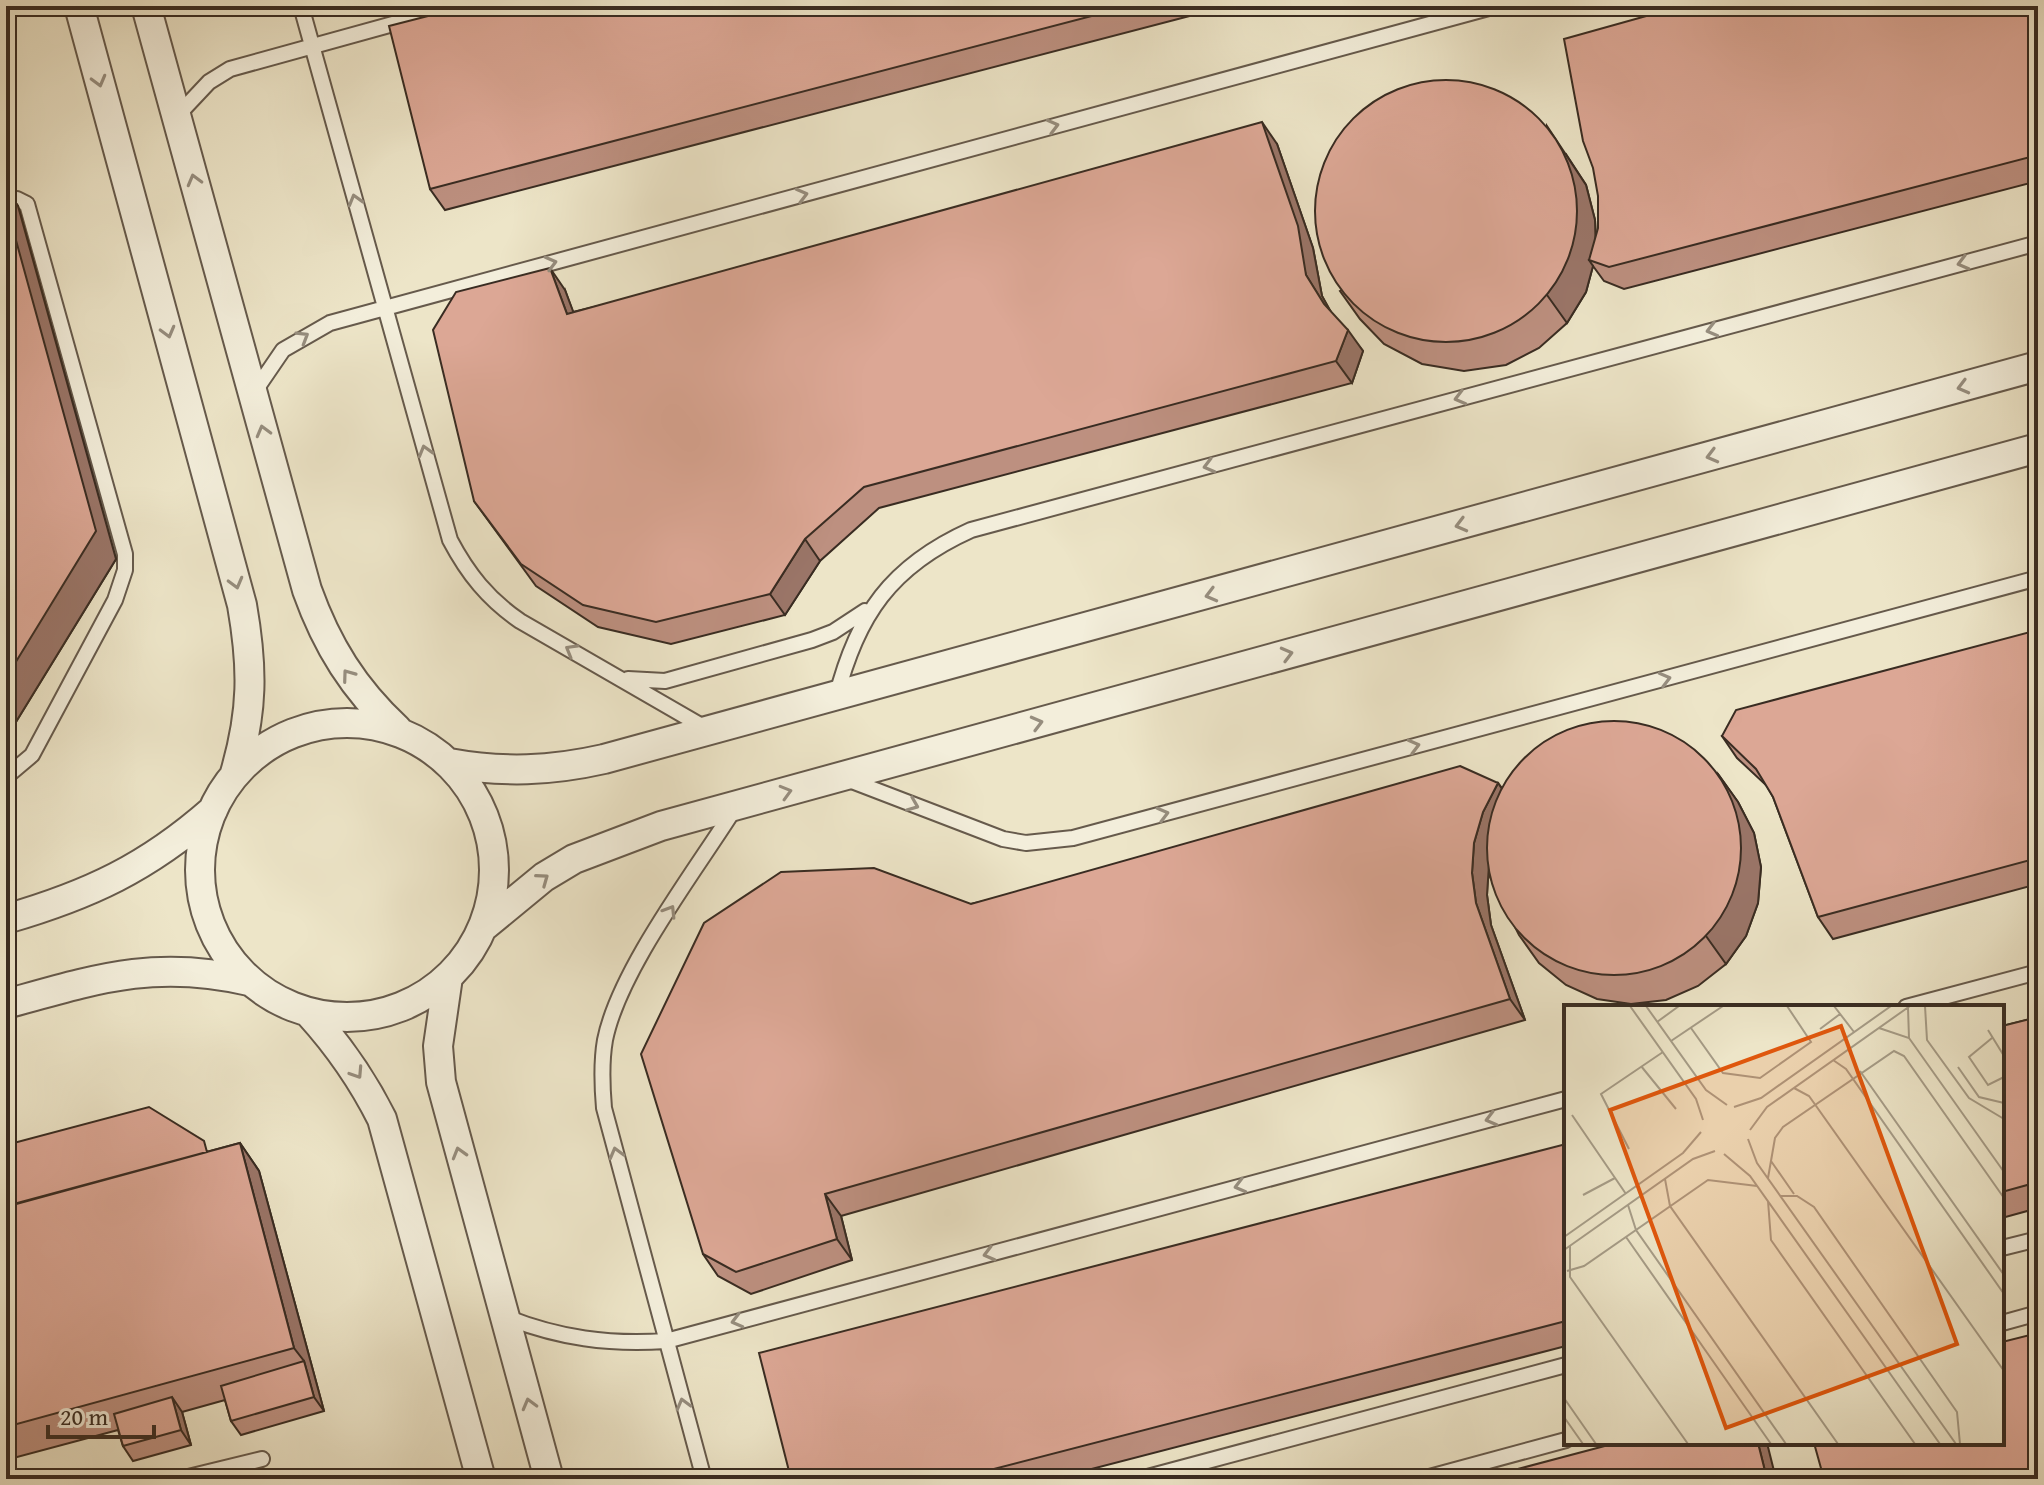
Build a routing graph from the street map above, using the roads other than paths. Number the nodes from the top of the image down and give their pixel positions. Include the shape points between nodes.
1 (79, 6) edge
2 (146, 6) edge
3 (301, 6) edge
4 (458, 6) edge
5 (1496, 6) edge
6 (312, 45) junction
7 (177, 116) junction
8 (6, 203) edge
9 (2038, 243) edge
10 (385, 308) junction
11 (2038, 366) edge
12 (253, 395) junction
13 (2038, 448) edge
14 (2038, 578) edge
15 (875, 603) junction
16 (615, 675) junction
17 (836, 698) junction
18 (711, 731) junction
19 (401, 732) junction
20 (449, 763) junction
21 (235, 775) junction
22 (6, 777) edge
23 (840, 777) junction
24 (736, 806) junction
25 (213, 810) junction
26 (6, 919) edge
27 (482, 928) junction
28 (2038, 972) edge
29 (448, 977) junction
30 (249, 981) junction
31 (6, 1004) edge
32 (1914, 1005) edge
33 (309, 1013) junction
34 (1564, 1100) edge
35 (2038, 1239) edge
36 (2004, 1248) edge
37 (2038, 1313) edge
38 (506, 1317) junction
39 (2004, 1322) edge
40 (666, 1341) junction
41 (1564, 1366) edge
42 (1564, 1441) edge
43 (262, 1459) dead end
44 (180, 1479) edge
45 (481, 1479) edge
46 (549, 1479) edge
47 (704, 1479) edge
48 (1140, 1479) edge
49 (1422, 1479) edge

1 -> 21 street via 242,605 252,691
2 - 7 street
3 - 6 lane
4 - 6 lane
10 -> 5 lane
6 - 7 lane via 230,69 191,98
10 -> 6 lane
12 -> 7 street
8 - 22 lane via 17,199 27,204 125,554 115,600 32,755
9 -> 15 lane via 971,530 917,559
12 -> 10 lane via 283,350 305,334
16 -> 10 lane via 498,606 463,564 450,540
11 -> 17 street
19 -> 12 street via 369,703 322,631
23 -> 13 street
23 -> 14 lane via 1003,839 1026,843 1073,838
15 - 16 lane via 833,632 696,673 648,682
15 - 17 lane via 846,659
16 - 18 lane
17 - 18 street
18 - 20 street via 542,770
19 - 20 street
19 - 21 street via 365,723 293,733 261,750
20 - 27 street via 472,791 494,858 492,894
21 - 25 street
24 -> 23 street
27 -> 24 street via 574,859 661,826
40 -> 24 lane via 604,1108 605,1040 629,977
25 - 26 street via 152,860 117,880
25 - 30 street via 201,854 203,901 219,944
27 - 29 street
28 - 32 lane
29 - 33 street via 418,1000 383,1013 346,1018
38 -> 29 street via 441,1082 438,1046
30 - 31 street via 149,970
30 - 33 street
33 -> 45 street via 346,1056 382,1119
34 -> 40 lane
35 - 36 lane
37 - 39 lane
38 - 40 lane via 595,1341
46 -> 38 street
47 -> 40 lane
41 - 48 lane
42 - 49 lane
43 - 44 lane

